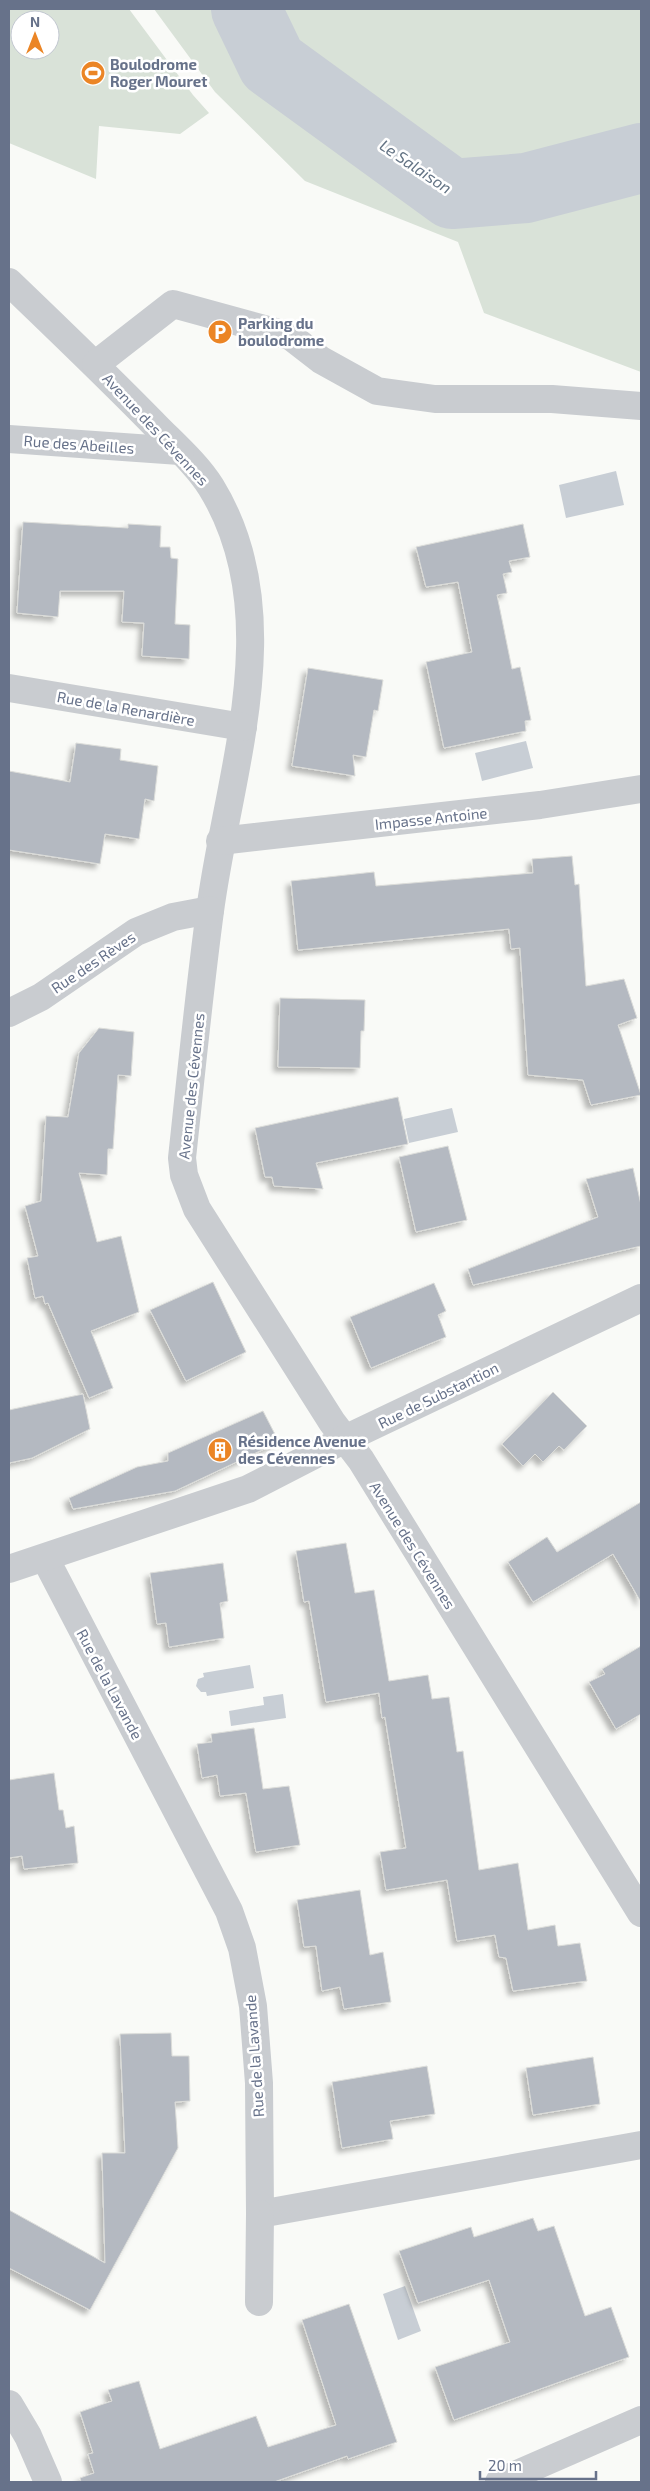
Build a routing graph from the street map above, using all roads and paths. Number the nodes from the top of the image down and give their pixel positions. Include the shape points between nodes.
1 (9, 282) edge
2 (96, 364) junction
3 (641, 406) edge
4 (9, 439) edge
5 (180, 451) junction
6 (9, 688) edge
7 (243, 727) junction
8 (641, 789) edge
9 (220, 841) junction
10 (210, 910) junction
11 (9, 1013) edge
12 (641, 1298) edge
13 (345, 1439) junction
14 (45, 1558) junction
15 (9, 1569) edge
16 (639, 1905) edge
17 (641, 2145) edge
18 (260, 2214) junction
19 (259, 2302) dead end
20 (9, 2404) edge
21 (641, 2420) edge
22 (505, 2481) edge
23 (48, 2482) edge

1 - 2 street, Avenue des Cévennes
2 - 3 street via 174,304 290,336 321,360 376,392 435,399 552,399
2 - 5 street, Avenue des Cévennes
4 - 5 street, Rue des Abeilles
5 - 7 street, Avenue des Cévennes via 210,486 231,527 243,568 250,611 250,653
6 - 7 street, Rue de la Renardière
7 - 9 street, Avenue des Cévennes
8 - 9 street, Impasse Antoine via 540,805
9 - 10 street, Avenue des Cévennes
10 - 11 street, Rue des Rèves via 174,917 136,932 41,997
10 - 13 street, Avenue des Cévennes via 182,1158 184,1174 197,1209
12 - 13 street, Rue de Substantion
13 - 14 street, Rue de Substantion via 248,1488
13 - 16 street, Avenue des Cévennes
14 - 15 street, Rue de Substantion
14 - 18 street, Rue de la Lavande via 229,1912 242,1948 253,2006 259,2083
17 - 18 street
18 - 19 street, Rue de la Lavande
20 - 23 street via 28,2436
21 - 22 street

